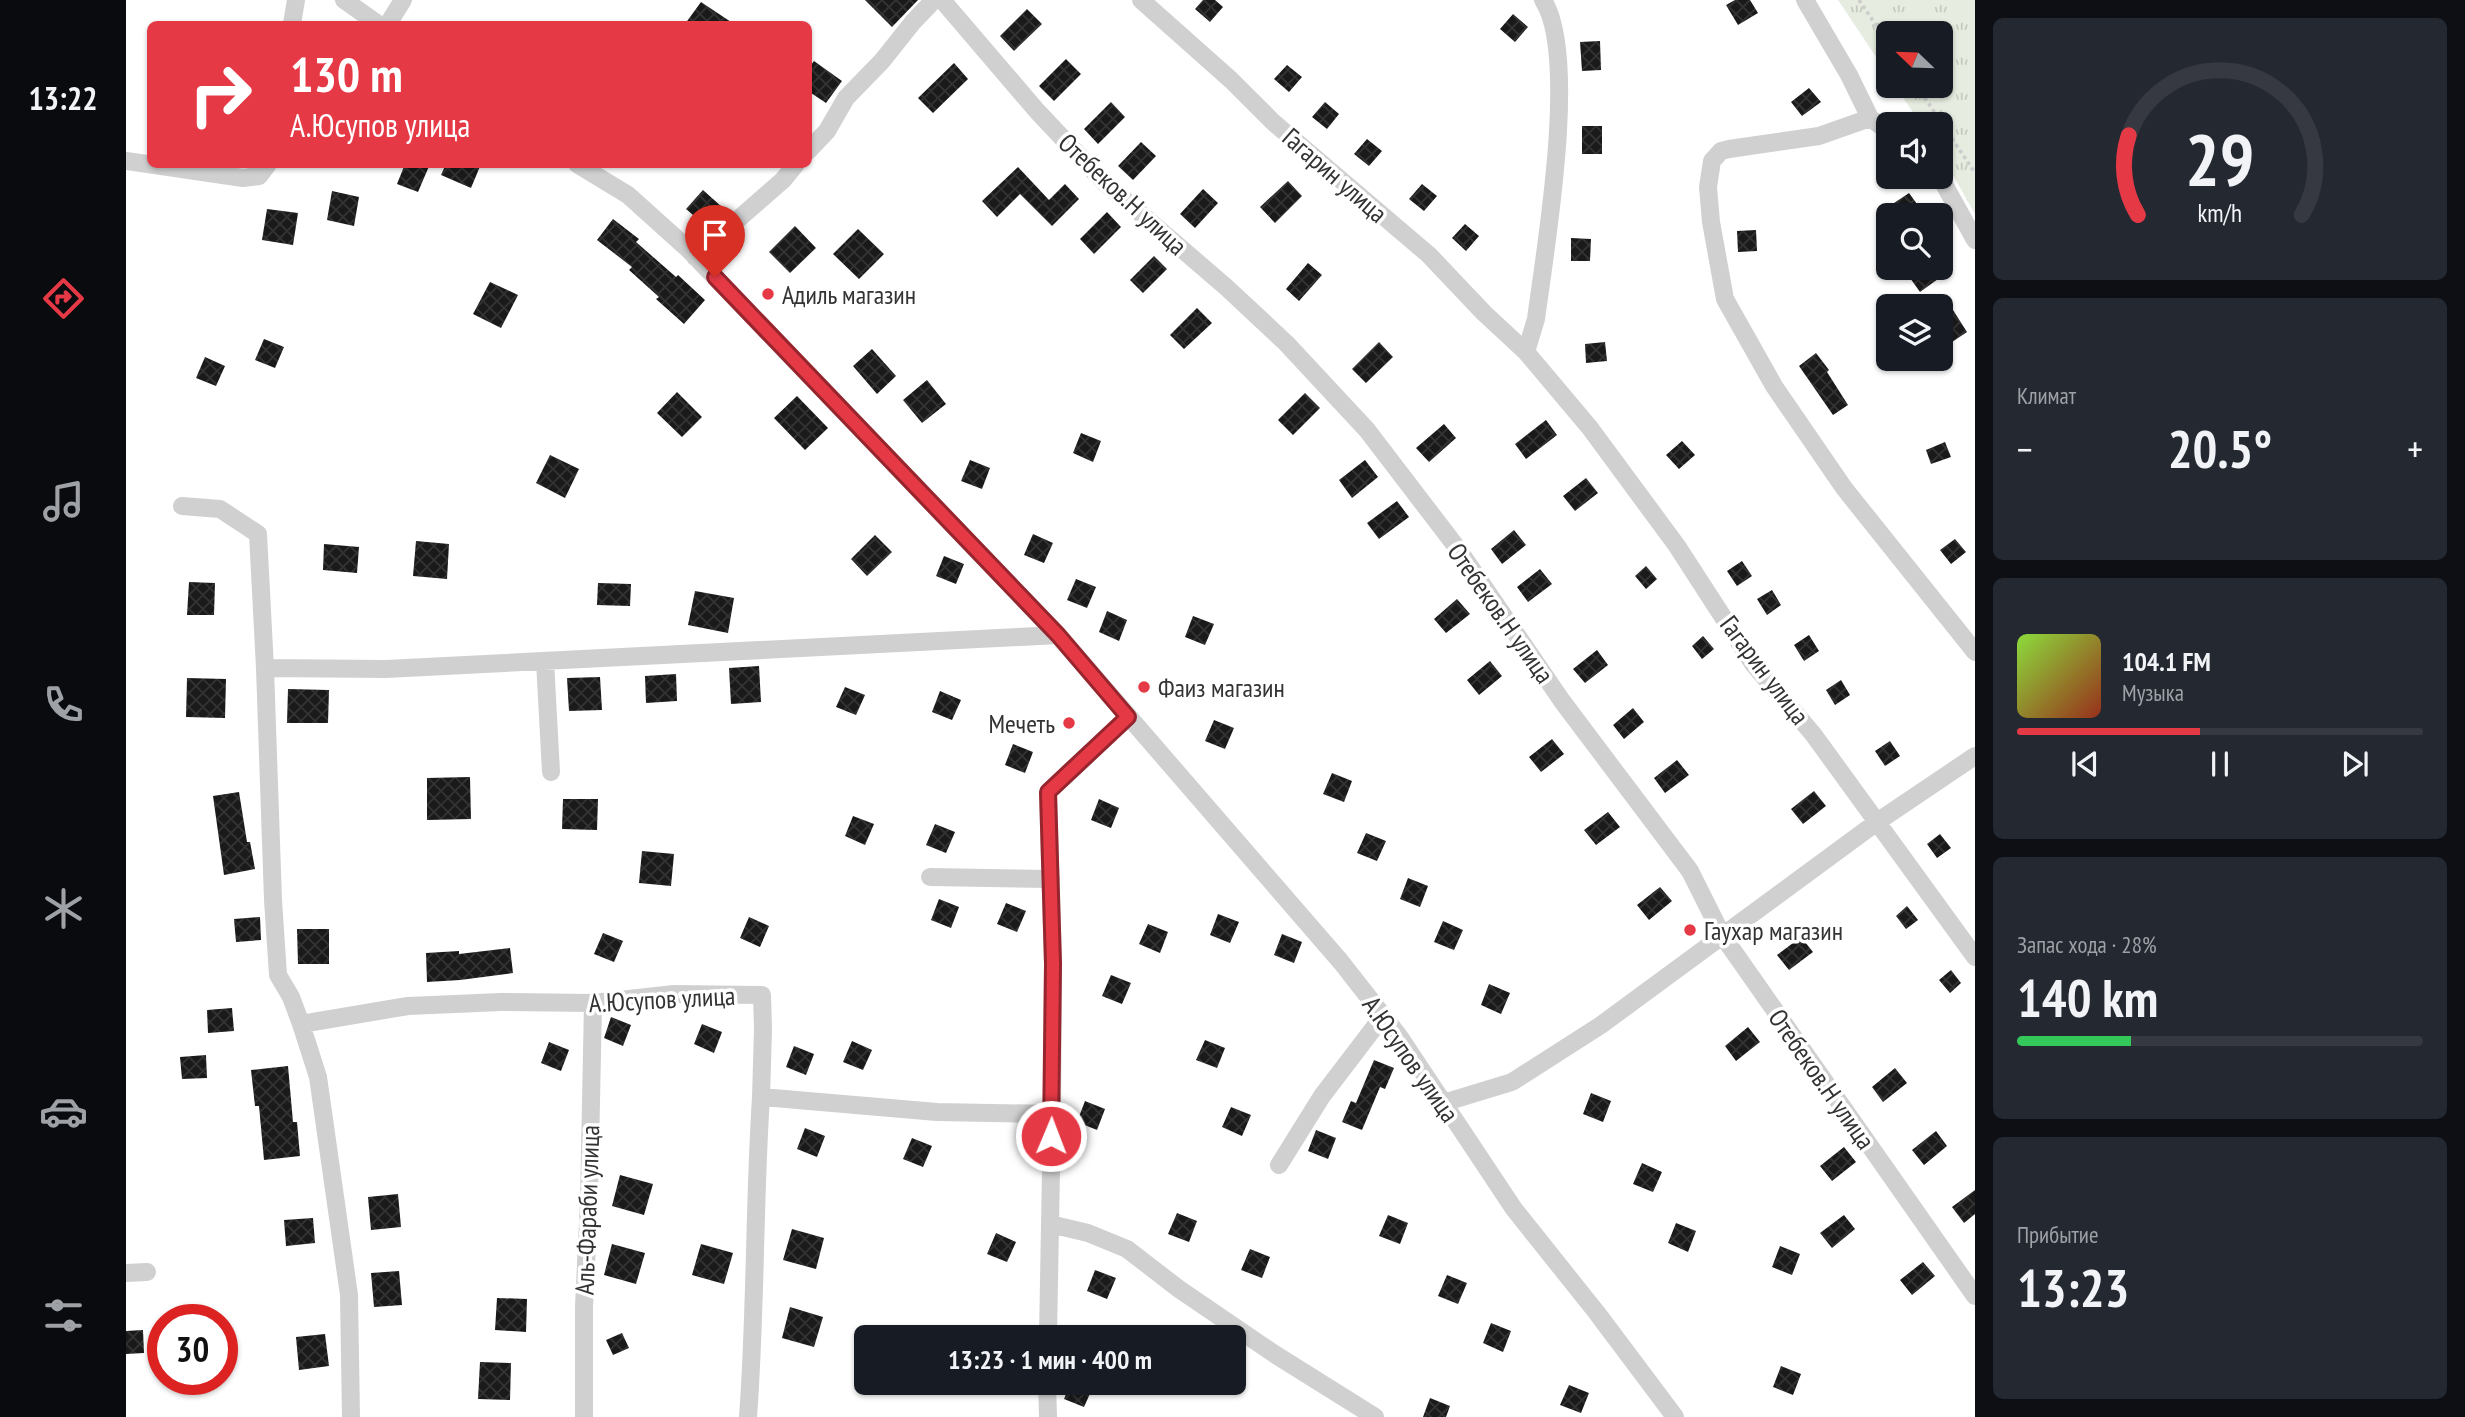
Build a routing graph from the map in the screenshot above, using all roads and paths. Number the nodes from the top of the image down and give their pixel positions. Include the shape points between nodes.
1 (296, 0) edge
2 (344, 0) edge
3 (403, 0) edge
4 (934, 0) edge
5 (942, 0) edge
6 (1141, 0) edge
7 (1543, 0) edge
8 (1805, 0) edge
9 (1859, 0) edge
10 (292, 21) edge
11 (374, 21) edge
12 (390, 21) edge
13 (1876, 25) edge
14 (1925, 98) edge
15 (1870, 118) junction
16 (1876, 122) edge
17 (812, 147) edge
18 (126, 161) edge
19 (147, 164) edge
20 (174, 168) edge
21 (265, 168) edge
22 (584, 168) edge
23 (793, 168) edge
24 (1975, 173) edge
25 (1947, 189) edge
26 (1975, 240) edge
27 (695, 257) junction
28 (1527, 352) junction
29 (182, 506) dead end
30 (1058, 635) junction
31 (1975, 652) edge
32 (545, 661) junction
33 (265, 667) junction
34 (1128, 717) junction
35 (1975, 756) edge
36 (551, 772) dead end
37 (1877, 822) junction
38 (930, 877) dead end
39 (1051, 878) junction
40 (1722, 935) junction
41 (1975, 957) edge
42 (593, 1003) junction
43 (1383, 1016) junction
44 (300, 1024) junction
45 (761, 1097) junction
46 (1443, 1103) junction
47 (1052, 1114) junction
48 (1279, 1165) dead end
49 (1050, 1224) junction
50 (147, 1272) dead end
51 (126, 1273) edge
52 (1975, 1296) edge
53 (1048, 1325) edge
54 (351, 1417) edge
55 (584, 1417) edge
56 (748, 1417) edge
57 (1375, 1417) edge
58 (1675, 1417) edge

1 - 10 street
2 - 11 street
3 - 12 street
4 - 17 street via 846,98
5 - 40 street, Отебеков.Н улица via 1104,182 1276,334 1367,430 1690,871
6 - 28 street, Гагарин улица via 1273,122 1429,255
7 - 28 street via 1555,40 1560,112 1536,319
8 - 15 street
9 - 13 path
14 - 24 path
15 - 16 street
15 - 31 street via 1819,136 1721,151 1712,161 1708,187 1711,222 1725,299 1774,386 1844,488
18 - 19 street
20 - 21 street via 243,178 259,176
22 - 27 street, А.Юсупов улица via 628,195
23 - 27 street
25 - 26 street
27 - 30 street, А.Юсупов улица
28 - 37 street, Гагарин улица via 1590,428 1677,546 1754,665 1813,734
29 - 33 street via 220,509 258,534
30 - 32 street
30 - 34 street, А.Юсупов улица
32 - 33 street via 386,669
32 - 36 street
33 - 44 street via 278,975
34 - 39 street via 1048,792
34 - 43 street, А.Юсупов улица
35 - 37 street
37 - 40 street
37 - 41 street, Гагарин улица
38 - 39 street
39 - 47 street
40 - 46 street via 1601,1025 1512,1082
40 - 52 street, Отебеков.Н улица
42 - 44 street, А.Юсупов улица via 408,1006
42 - 45 street, А.Юсупов улица via 674,994 762,995
42 - 55 street, Аль-Фараби улица
43 - 46 street, А.Юсупов улица
43 - 48 street via 1322,1096
44 - 54 street via 318,1077 347,1282
45 - 47 street via 937,1112
45 - 56 street
46 - 58 street, А.Юсупов улица via 1514,1209
47 - 49 street
49 - 53 street
49 - 57 street via 1127,1249 1178,1289
50 - 51 street

